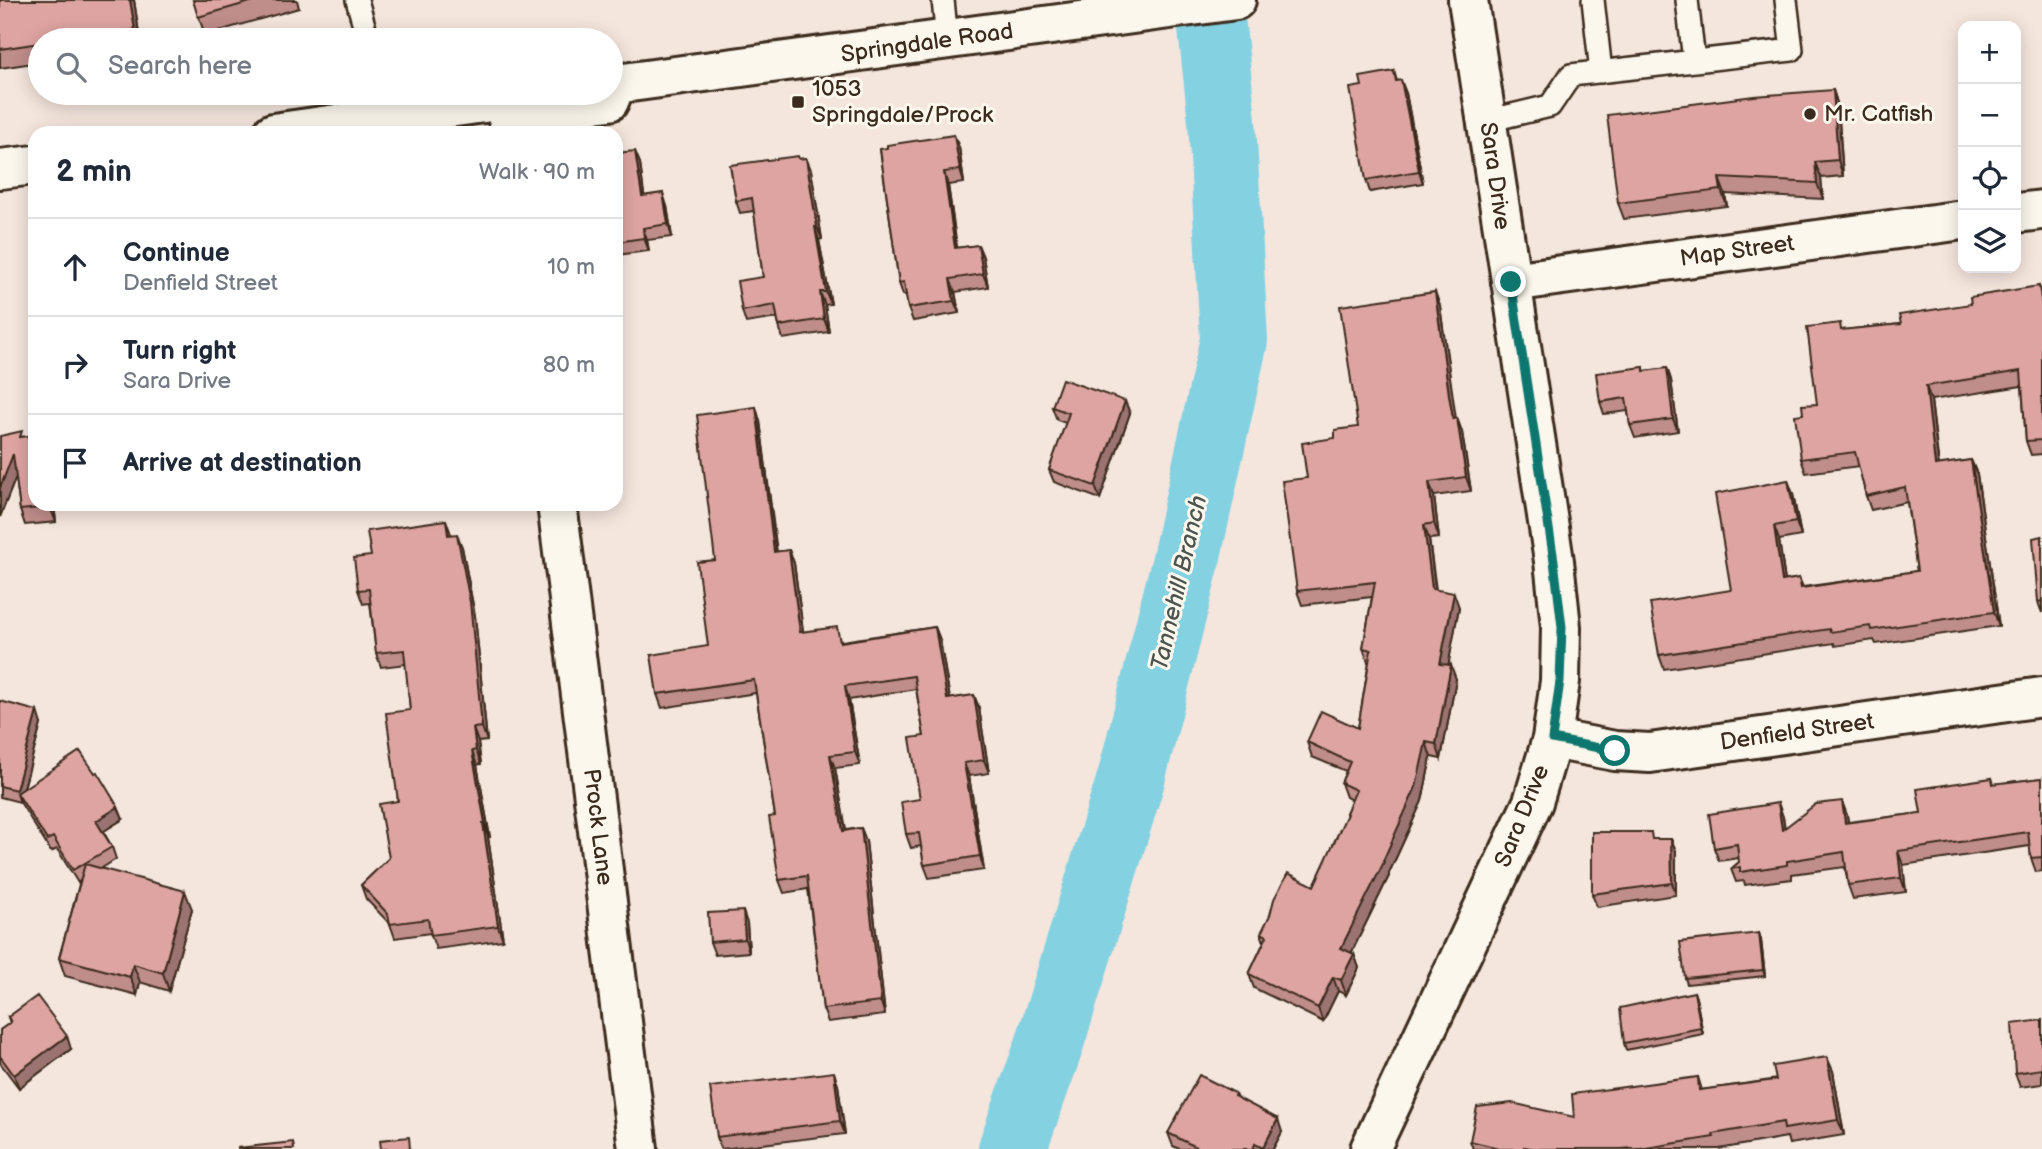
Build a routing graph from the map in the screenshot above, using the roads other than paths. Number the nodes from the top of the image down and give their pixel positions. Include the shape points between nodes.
1 (357, 0) edge
2 (943, 0) edge
3 (1236, 0) edge
4 (1468, 0) edge
5 (1593, 0) edge
6 (1686, 0) edge
7 (1786, 0) edge
8 (365, 28) edge
9 (947, 40) junction
10 (1694, 61) junction
11 (1601, 72) junction
12 (623, 80) edge
13 (387, 105) edge
14 (583, 105) edge
15 (509, 109) edge
16 (1487, 121) junction
17 (302, 126) edge
18 (28, 166) edge
19 (0, 169) edge
20 (2042, 210) edge
21 (2021, 212) edge
22 (1958, 221) edge
23 (1511, 282) junction
24 (558, 511) edge
25 (2042, 697) edge
26 (1552, 739) junction
27 (638, 1149) edge
28 (1370, 1149) edge

1 - 8 lane
2 - 9 lane
3 - 9 street, Springdale Road
4 - 16 street, Sara Drive
5 - 11 lane
6 - 10 lane
7 - 10 lane via 1792,50
9 - 12 street, Springdale Road
10 - 11 lane
11 - 16 lane via 1571,75 1549,106
13 - 15 street, Springdale Road
13 - 17 street, Springdale Road
14 - 15 street, Springdale Road via 530,112
16 - 23 street, Sara Drive
18 - 19 street
20 - 21 street
22 - 23 street, Map Street
23 - 26 street, Sara Drive via 1562,627
24 - 27 street, Prock Lane
25 - 26 street, Denfield Street via 1650,753
26 - 28 street, Sara Drive via 1533,802

